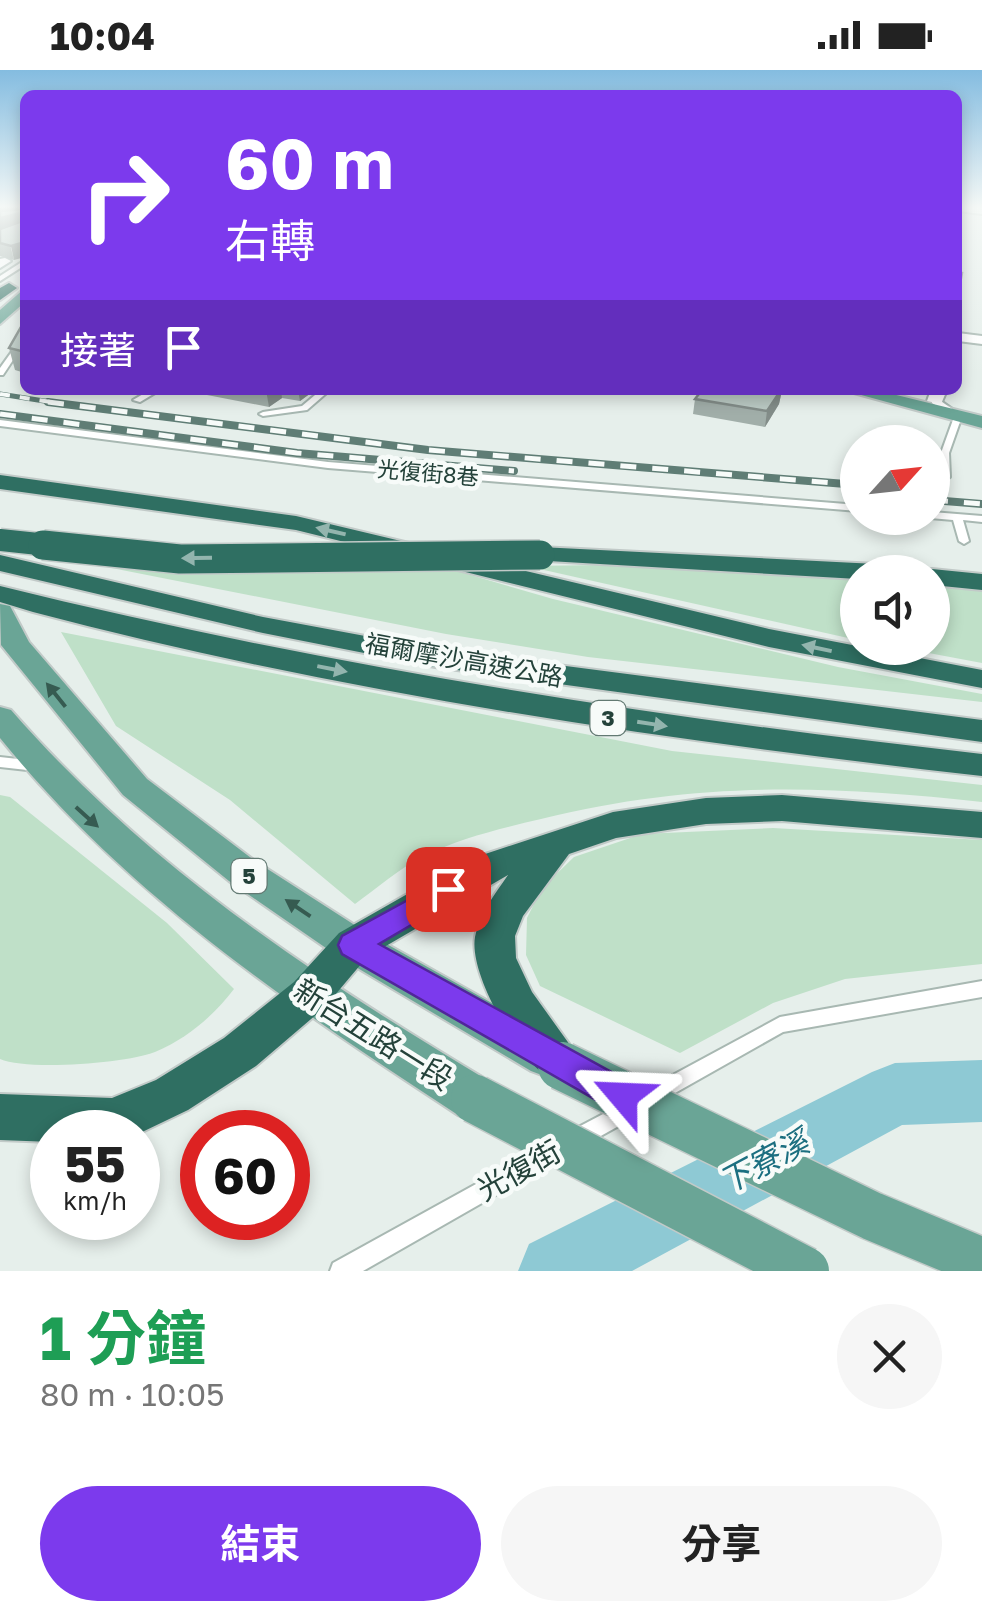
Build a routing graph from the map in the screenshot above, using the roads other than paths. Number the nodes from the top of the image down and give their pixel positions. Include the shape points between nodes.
1 (20, 268) edge
2 (7, 291) edge
3 (0, 319) edge
4 (20, 344) edge
5 (0, 373) edge
6 (146, 395) edge
7 (320, 395) edge
8 (873, 395) edge
9 (937, 395) edge
10 (137, 400) dead end
11 (982, 412) edge
12 (263, 414) dead end
13 (958, 416) junction
14 (982, 422) edge
15 (0, 423) edge
16 (950, 439) edge
17 (0, 482) edge
18 (0, 500) edge
19 (172, 507) junction
20 (840, 507) edge
21 (950, 516) edge
22 (958, 517) junction
23 (982, 520) edge
24 (0, 540) edge
25 (964, 541) dead end
26 (0, 563) edge
27 (840, 570) edge
28 (950, 579) edge
29 (982, 582) edge
30 (0, 594) edge
31 (0, 612) edge
32 (982, 679) edge
33 (0, 718) edge
34 (982, 731) edge
35 (19, 764) edge
36 (982, 765) edge
37 (982, 825) edge
38 (558, 844) junction
39 (353, 945) junction
40 (982, 989) edge
41 (309, 995) junction
42 (562, 1066) junction
43 (0, 1117) edge
44 (982, 1262) edge
45 (340, 1271) edge
46 (805, 1271) edge

1 - 2 lane
2 - 3 main road
4 - 5 lane
6 - 10 lane
7 - 12 lane via 304,408
8 - 13 main road
9 - 11 main road
9 - 13 lane
13 - 14 main road
13 - 16 lane
15 - 20 lane, 光復街8巷 via 328,465
17 - 19 highway
18 - 19 highway
32 -> 19 highway via 770,638 296,522
21 - 22 lane
22 - 23 lane
22 - 25 lane
27 -> 24 highway, bridge via 540,555 180,558
26 - 34 highway, 福爾摩沙高速公路 / 3 via 435,658
28 - 29 highway
30 -> 36 highway, 福爾摩沙高速公路 / 3 via 236,651 501,701
39 -> 31 main road, 5 via 242,871 127,779 16,645
33 - 35 main road, 新台五路一段 / 5
35 -> 41 main road, 新台五路一段 / 5 via 243,949
37 - 38 highway via 782,808 706,811 613,825
38 - 39 highway via 480,870
38 - 42 highway via 508,898 494,952 500,981
39 - 41 highway
39 - 42 main road, 5
40 - 45 lane, 光復街 via 780,1025
41 - 43 highway via 240,1052 172,1095 113,1120
41 - 46 main road, 新台五路一段 / 5, bridge via 475,1099
42 - 44 main road, 5, bridge

